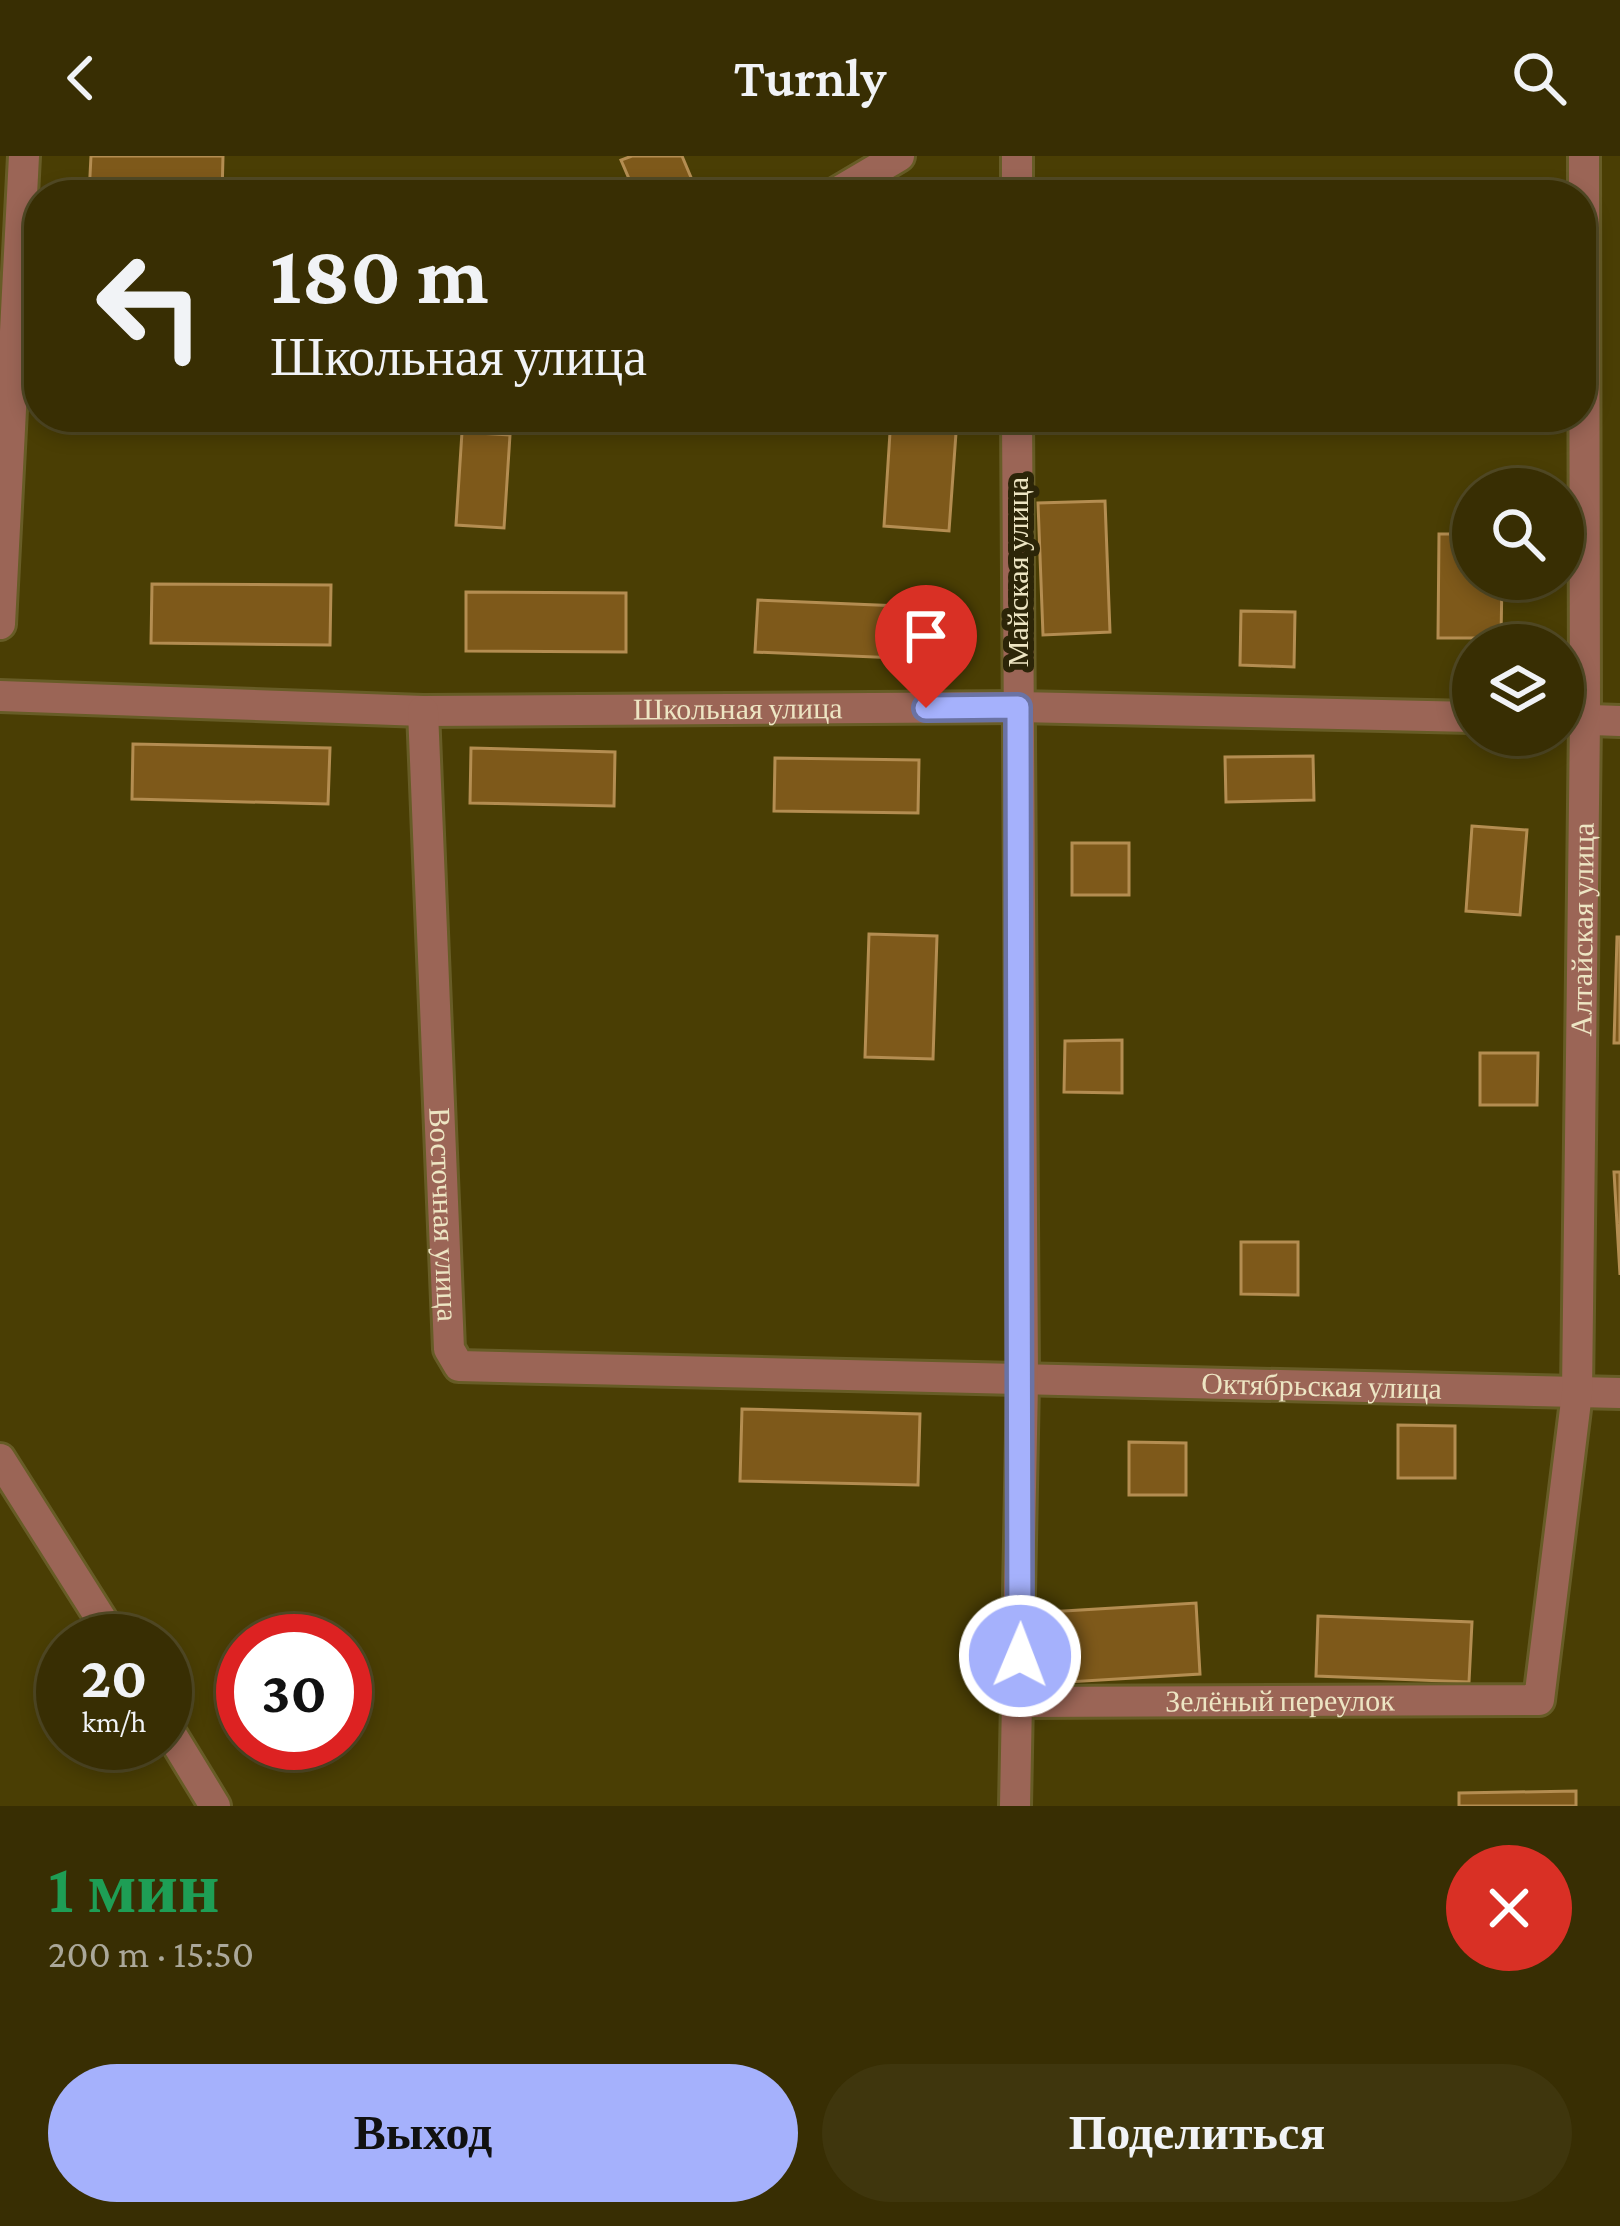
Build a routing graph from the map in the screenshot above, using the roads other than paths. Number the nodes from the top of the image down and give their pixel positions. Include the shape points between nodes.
1 (899, 156) edge
2 (858, 180) edge
3 (24, 395) edge
4 (1017, 432) edge
5 (1579, 432) edge
6 (0, 623) edge
7 (1576, 624) edge
8 (0, 696) edge
9 (1018, 707) junction
10 (423, 711) junction
11 (1452, 717) edge
12 (1584, 719) edge
13 (1620, 721) edge
14 (1574, 756) edge
15 (1023, 1381) junction
16 (1576, 1393) junction
17 (1620, 1393) edge
18 (0, 1459) edge
19 (98, 1614) edge
20 (1539, 1700) joint
21 (1019, 1702) junction
22 (192, 1768) edge
23 (215, 1806) edge
24 (1015, 1806) edge

1 - 2 street
3 - 6 street
4 - 9 street, Майская улица
5 - 7 street, Алтайская улица
8 - 10 street, Школьная улица
9 - 10 street, Школьная улица
9 - 11 street, Школьная улица
9 - 15 street, Майская улица
10 - 15 street, Восточная улица via 452,1360
12 - 13 street
14 - 16 street, Алтайская улица
15 - 16 street, Октябрьская улица
15 - 21 street, Майская улица
16 - 17 street, Октябрьская улица
16 - 20 street, Алтайская улица
18 - 19 street
20 - 21 street, Зелёный переулок
21 - 24 street, Майская улица
22 - 23 street

